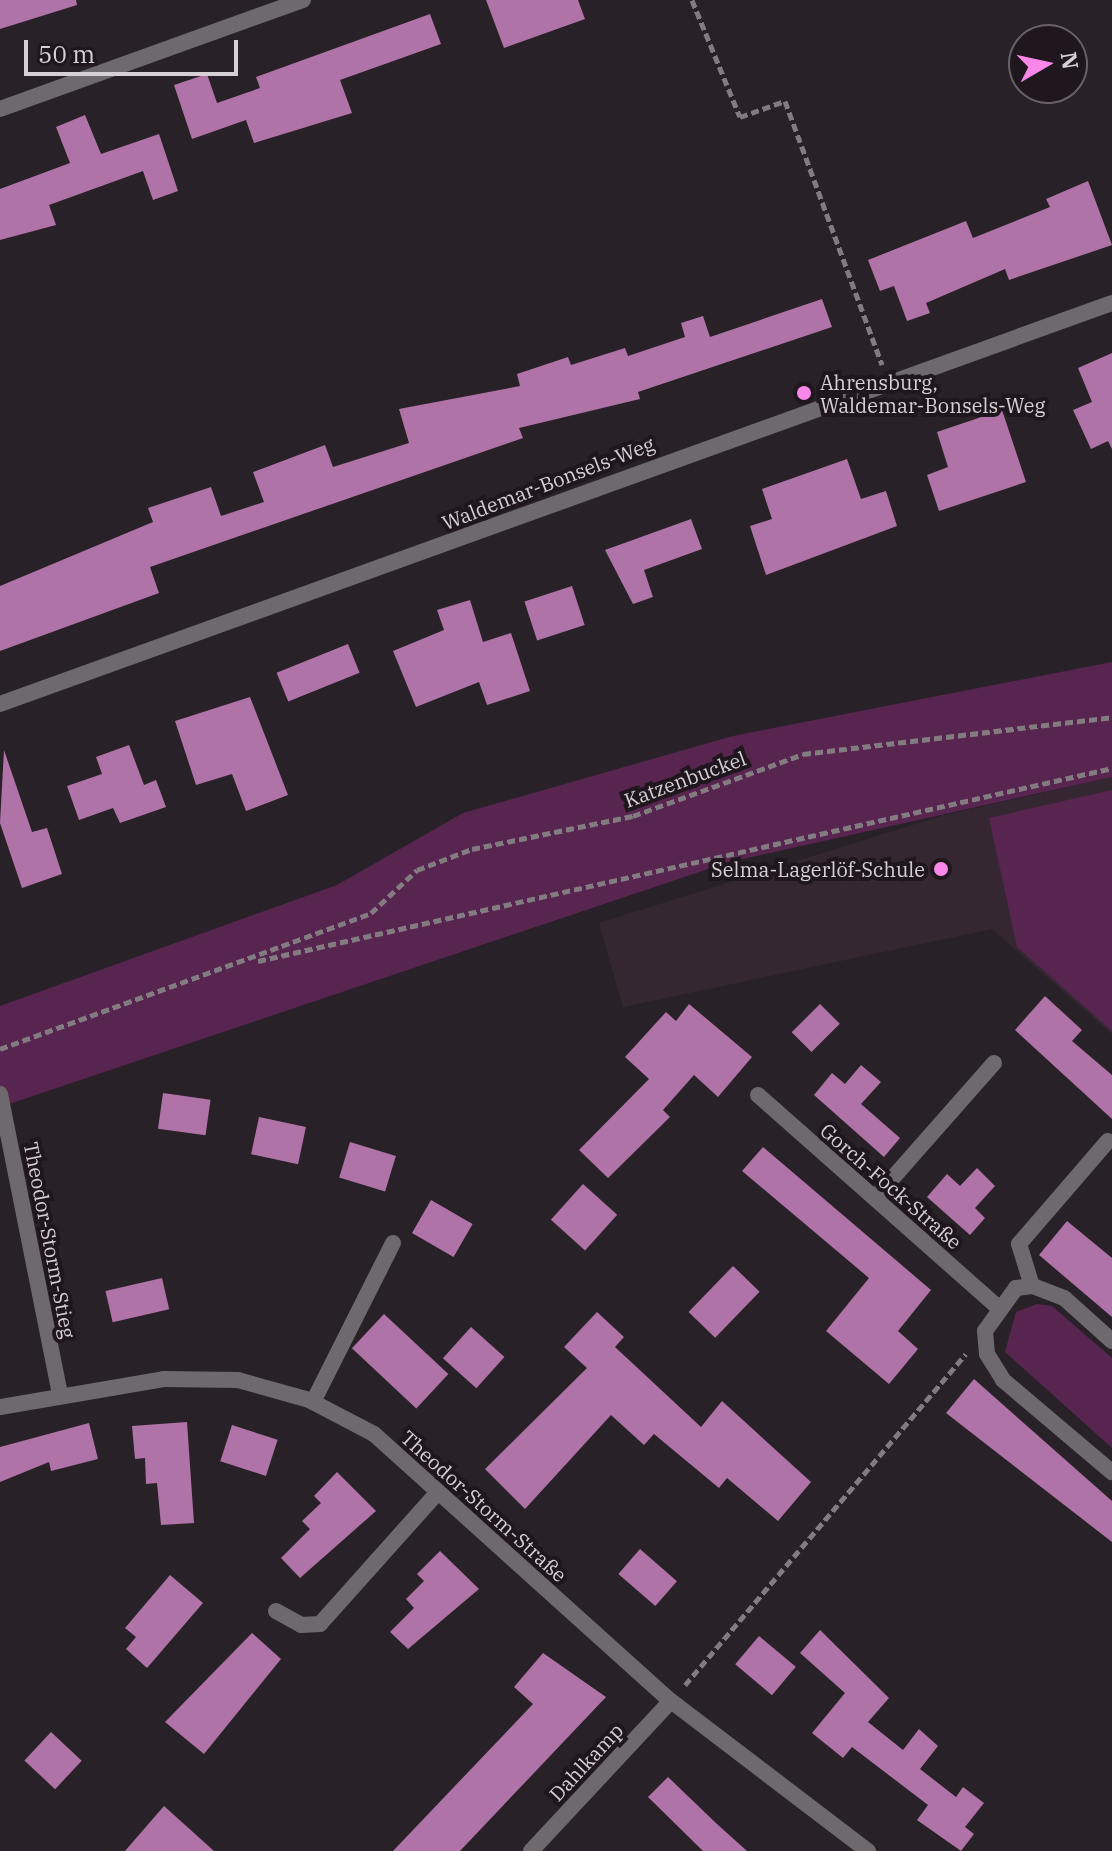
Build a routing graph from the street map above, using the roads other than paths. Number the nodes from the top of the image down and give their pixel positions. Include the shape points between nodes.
1 (303, 0) edge
2 (0, 109) edge
3 (1112, 303) edge
4 (0, 704) edge
5 (994, 1063) dead end
6 (0, 1094) edge
7 (758, 1095) dead end
8 (1108, 1141) dead end
9 (875, 1198) junction
10 (393, 1243) dead end
11 (1032, 1286) junction
12 (998, 1307) junction
13 (1112, 1341) edge
14 (60, 1395) junction
15 (313, 1402) junction
16 (0, 1407) edge
17 (1112, 1472) edge
18 (438, 1492) junction
19 (276, 1611) dead end
20 (671, 1701) junction
21 (531, 1851) edge
22 (868, 1851) edge

1 - 2 street
3 - 4 street, Waldemar-Bonsels-Weg
5 - 9 street
6 - 14 street, Theodor-Storm-Stieg
7 - 9 street, Gorch-Fock-Straße
8 - 11 street via 1019,1244
9 - 12 street, Gorch-Fock-Straße
10 - 15 street
11 - 12 street via 1016,1288
11 - 13 street via 1064,1298
12 - 17 street via 985,1331 987,1354 1003,1380
14 - 15 street, Theodor-Storm-Straße via 164,1379 238,1380
14 - 16 street, Theodor-Storm-Straße
15 - 18 street, Theodor-Storm-Straße via 374,1434
18 - 19 street via 320,1624 312,1628
18 - 20 street, Theodor-Storm-Straße
20 - 21 street, Dahlkamp
20 - 22 street, Theodor-Storm-Straße

